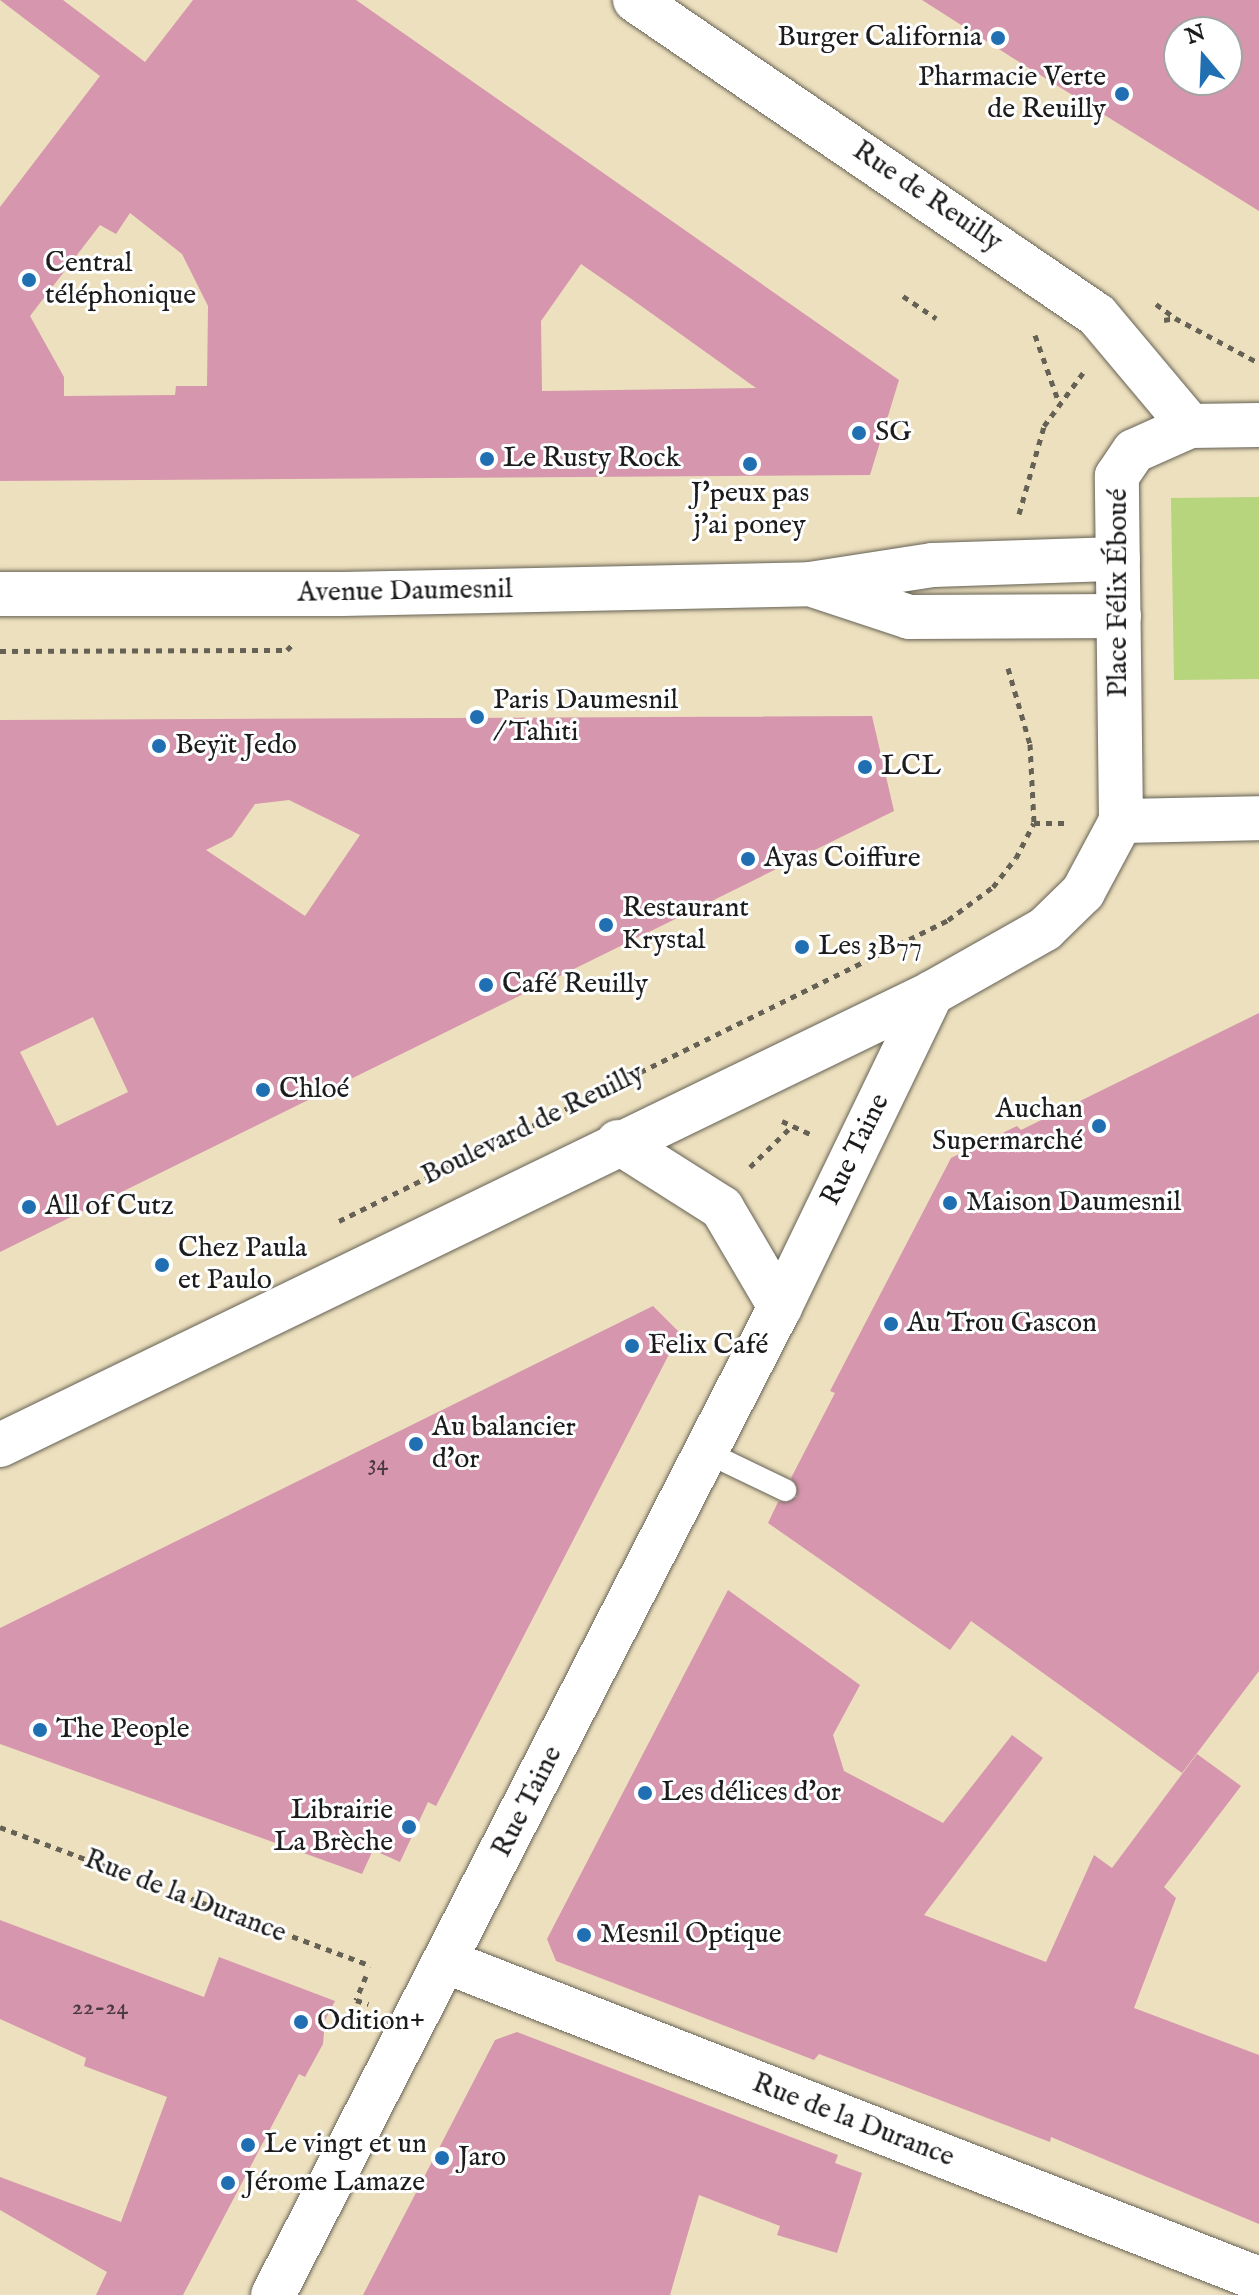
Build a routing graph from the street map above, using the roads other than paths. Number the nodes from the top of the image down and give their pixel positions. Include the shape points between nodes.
1 (635, 0) edge
2 (1259, 425) edge
3 (1190, 426) junction
4 (1118, 559) junction
5 (810, 584) junction
6 (0, 594) edge
7 (1119, 616) junction
8 (1259, 818) edge
9 (1121, 821) junction
10 (932, 993) junction
11 (618, 1142) junction
12 (780, 1307) junction
13 (0, 1445) edge
14 (706, 1452) junction
15 (785, 1490) dead end
16 (447, 1962) junction
17 (1259, 2279) edge
18 (273, 2295) edge

1 - 3 street, Rue de Reuilly via 1097,315
2 - 3 street, Place Félix Éboué
3 - 4 street, Place Félix Éboué via 1134,451 1117,476
4 - 5 street, Avenue Daumesnil via 933,565
4 - 7 street, Place Félix Éboué
5 - 6 street, Avenue Daumesnil via 342,594
5 - 7 street, Avenue Daumesnil via 909,617
7 - 9 street, Place Félix Éboué
8 - 9 street
9 - 10 street, Place Félix Éboué via 1083,892 1045,929
10 - 11 street, Boulevard de Reuilly
10 - 12 street, Rue Taine
11 - 12 street via 722,1208
11 - 13 street, Boulevard de Reuilly
12 - 14 street, Rue Taine
14 - 15 lane
14 - 16 street, Rue Taine
16 - 17 street, Rue de la Durance
16 - 18 street, Rue Taine

